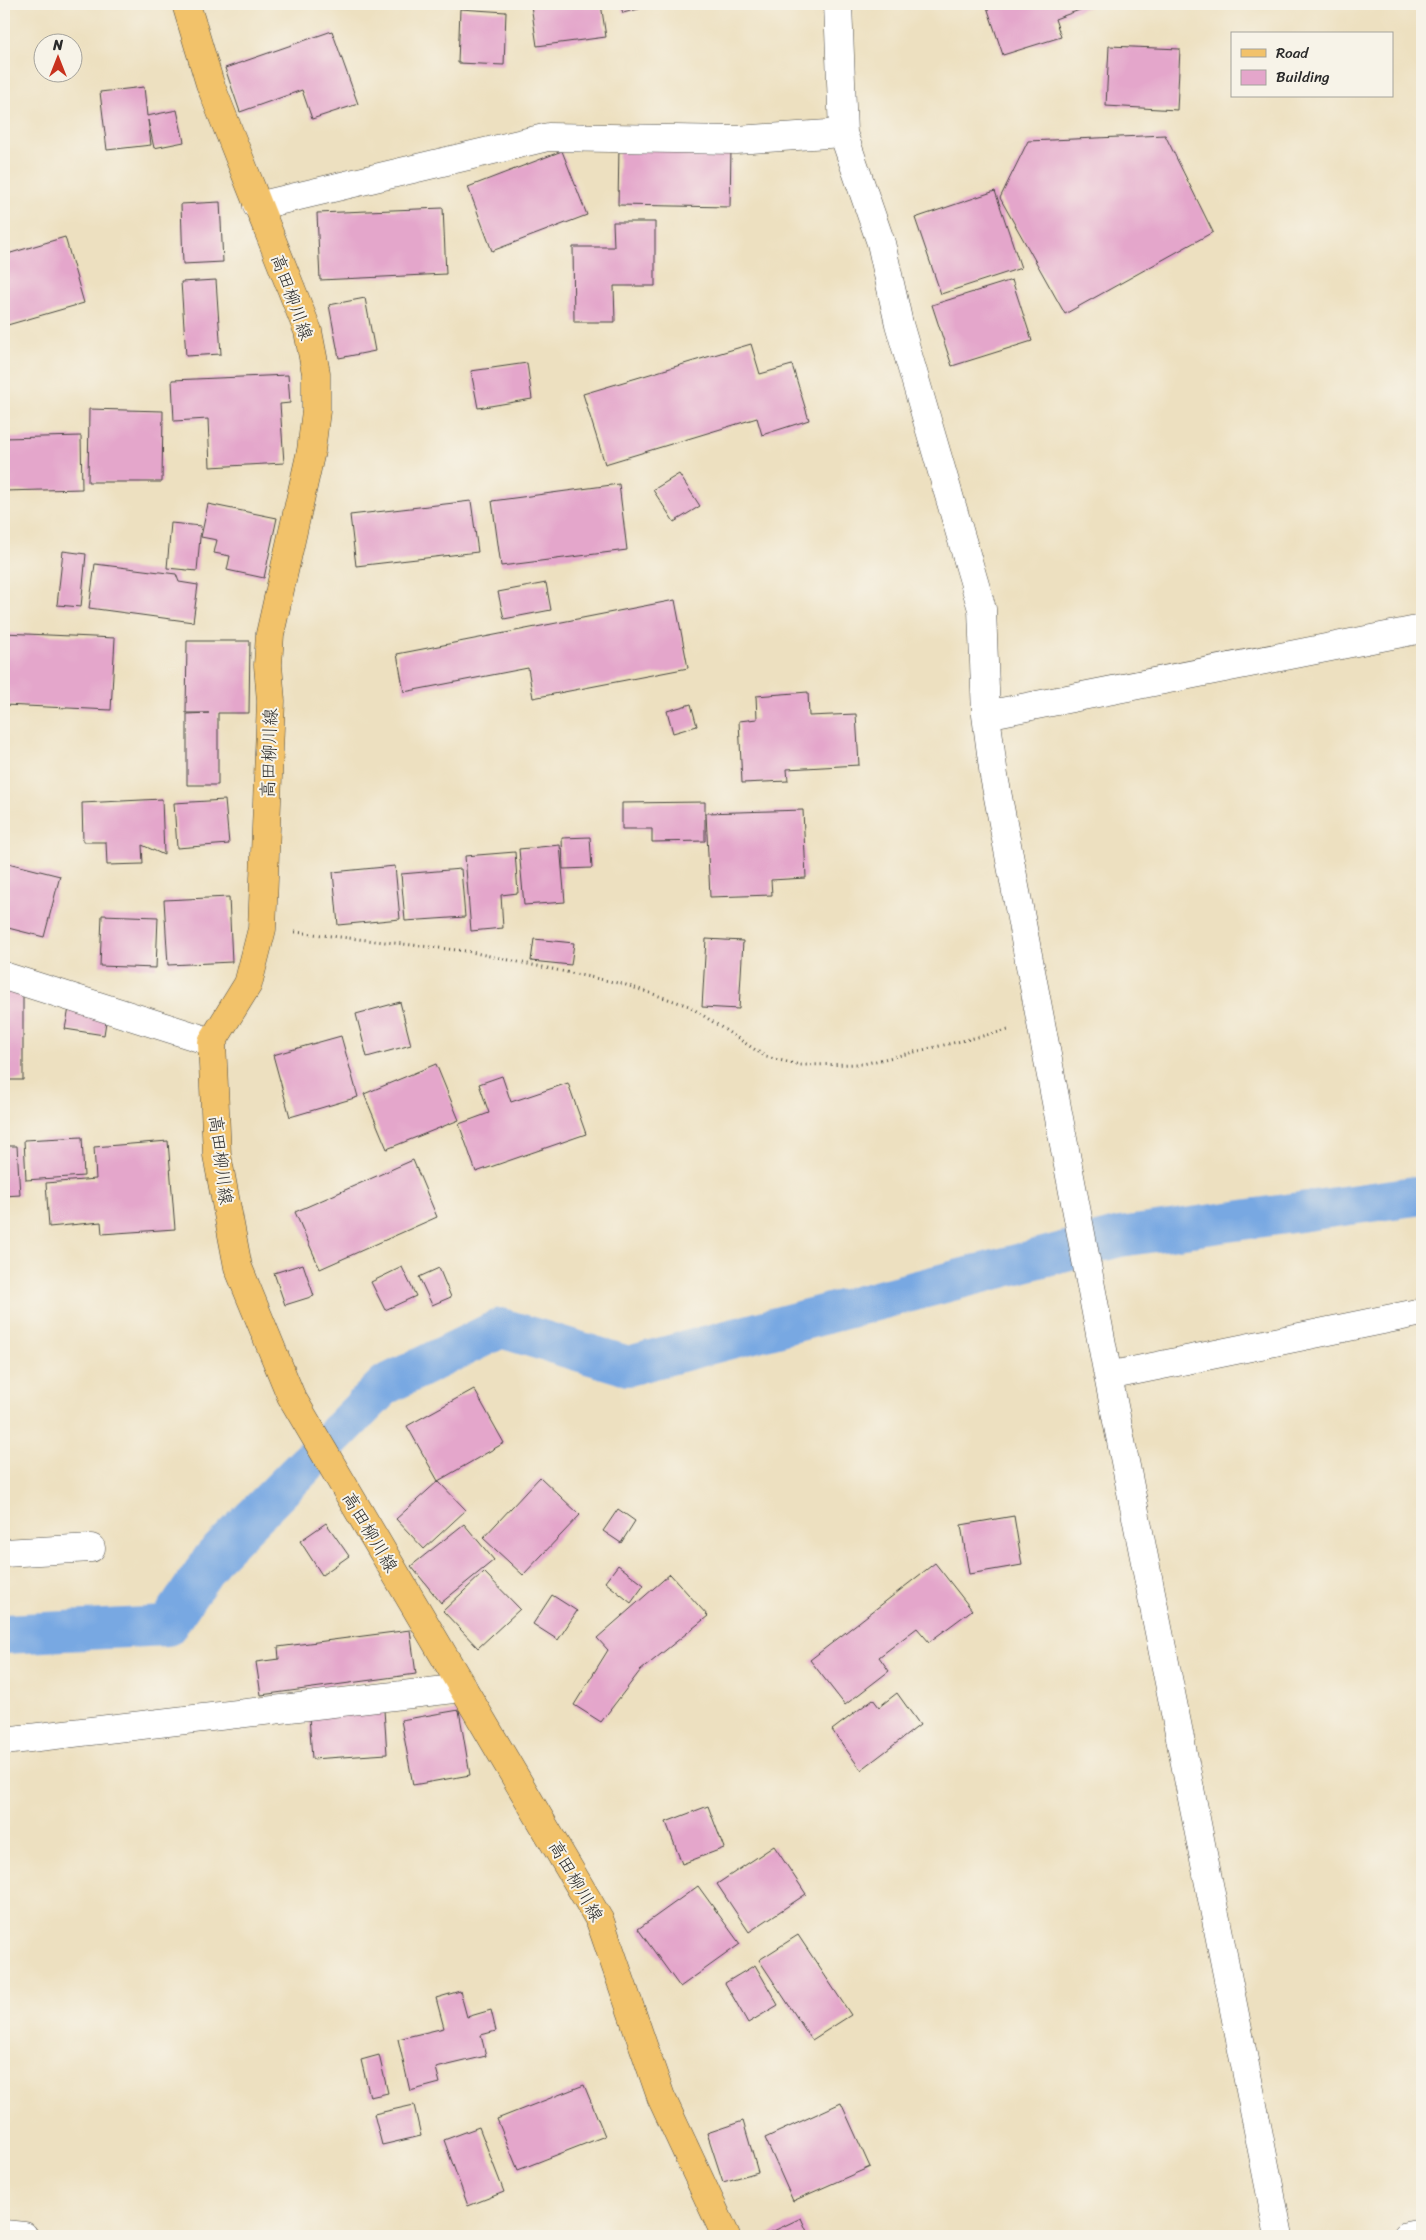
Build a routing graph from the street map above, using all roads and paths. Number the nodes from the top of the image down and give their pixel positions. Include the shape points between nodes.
1 (186, 4) edge
2 (838, 4) edge
3 (843, 133) junction
4 (257, 206) junction
5 (1422, 629) edge
6 (986, 715) junction
7 (262, 929) junction
8 (4, 976) edge
9 (1041, 1022) junction
10 (212, 1042) junction
11 (1422, 1312) edge
12 (1108, 1376) junction
13 (91, 1548) dead end
14 (4, 1553) edge
15 (463, 1688) junction
16 (4, 1742) edge
17 (1422, 2233) edge
18 (4, 2234) edge
19 (24, 2236) edge
20 (726, 2236) edge
21 (1279, 2236) edge
22 (1406, 2236) edge

1 - 4 main road, 高田柳川線 via 210,84
2 - 3 street
3 - 4 street via 736,140 548,137
3 - 6 street via 881,243 899,324 982,609
4 - 7 main road, 高田柳川線 via 308,331 316,373 311,451 270,634 268,665 272,700
5 - 6 street
6 - 9 street via 994,776
7 - 9 path via 466,951 623,984 689,1006 766,1057 800,1066 863,1064
7 - 10 main road, 高田柳川線 via 248,984
8 - 10 street
9 - 12 street
10 - 15 main road, 高田柳川線 via 217,1155 238,1267 291,1396
11 - 12 street
12 - 21 street
13 - 14 street
15 - 16 street
15 - 20 main road, 高田柳川線 via 600,1921 661,2097
17 - 22 street
18 - 19 street

